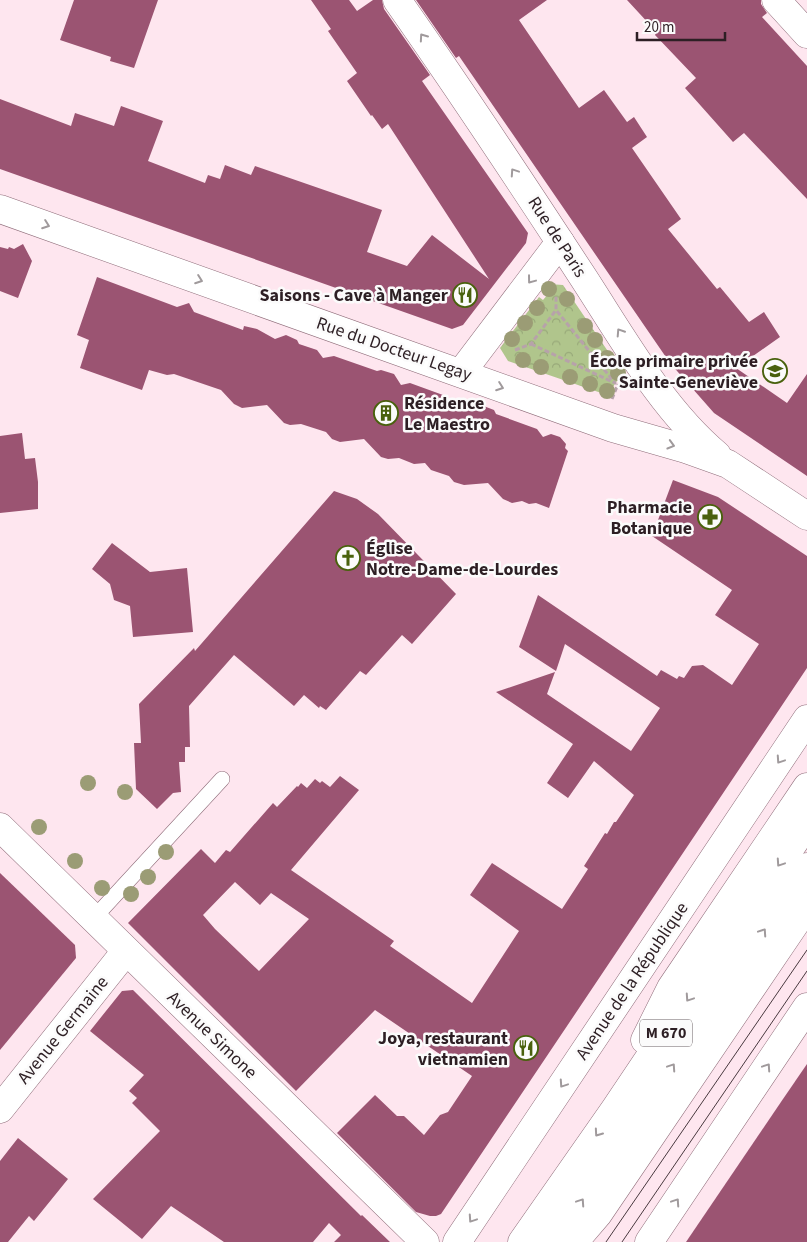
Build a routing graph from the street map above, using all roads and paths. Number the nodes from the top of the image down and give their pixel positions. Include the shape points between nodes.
1 (397, 0) edge
2 (776, 0) edge
3 (807, 34) edge
4 (0, 208) edge
5 (560, 242) junction
6 (556, 310) dead end
7 (531, 344) dead end
8 (461, 373) junction
9 (667, 403) junction
10 (623, 430) junction
11 (728, 464) junction
12 (807, 516) edge
13 (807, 719) edge
14 (222, 779) dead end
15 (807, 787) edge
16 (807, 823) edge
17 (0, 828) edge
18 (807, 867) edge
19 (807, 906) edge
20 (92, 919) junction
21 (126, 951) junction
22 (807, 1007) edge
23 (0, 1109) edge
24 (616, 1109) junction
25 (425, 1242) edge
26 (456, 1242) edge
27 (522, 1242) edge
28 (553, 1242) edge
29 (574, 1242) edge
30 (649, 1242) edge

5 -> 1 street, Rue de Paris
2 - 3 street
4 -> 8 street, Rue du Docteur Legay
5 -> 8 street
9 -> 5 street, Rue de Paris
6 - 7 path via 615,383
8 -> 10 street, Rue du Docteur Legay
9 - 10 street via 652,421
9 - 11 street, Rue de Paris via 701,442
10 -> 11 street, Rue du Docteur Legay
11 - 12 street, Rue du Docteur Legay
13 -> 26 street, Avenue de la République
14 - 20 lane
15 - 24 street via 671,988
16 -> 24 street, M 670
17 - 20 street, Avenue Simone
28 -> 18 street, M 670
19 - 29 street via 598,1214
20 - 21 street, Avenue Simone
21 - 23 street, Avenue Germaine
21 - 25 street, Avenue Simone
30 -> 22 street
24 -> 27 street, M 670

